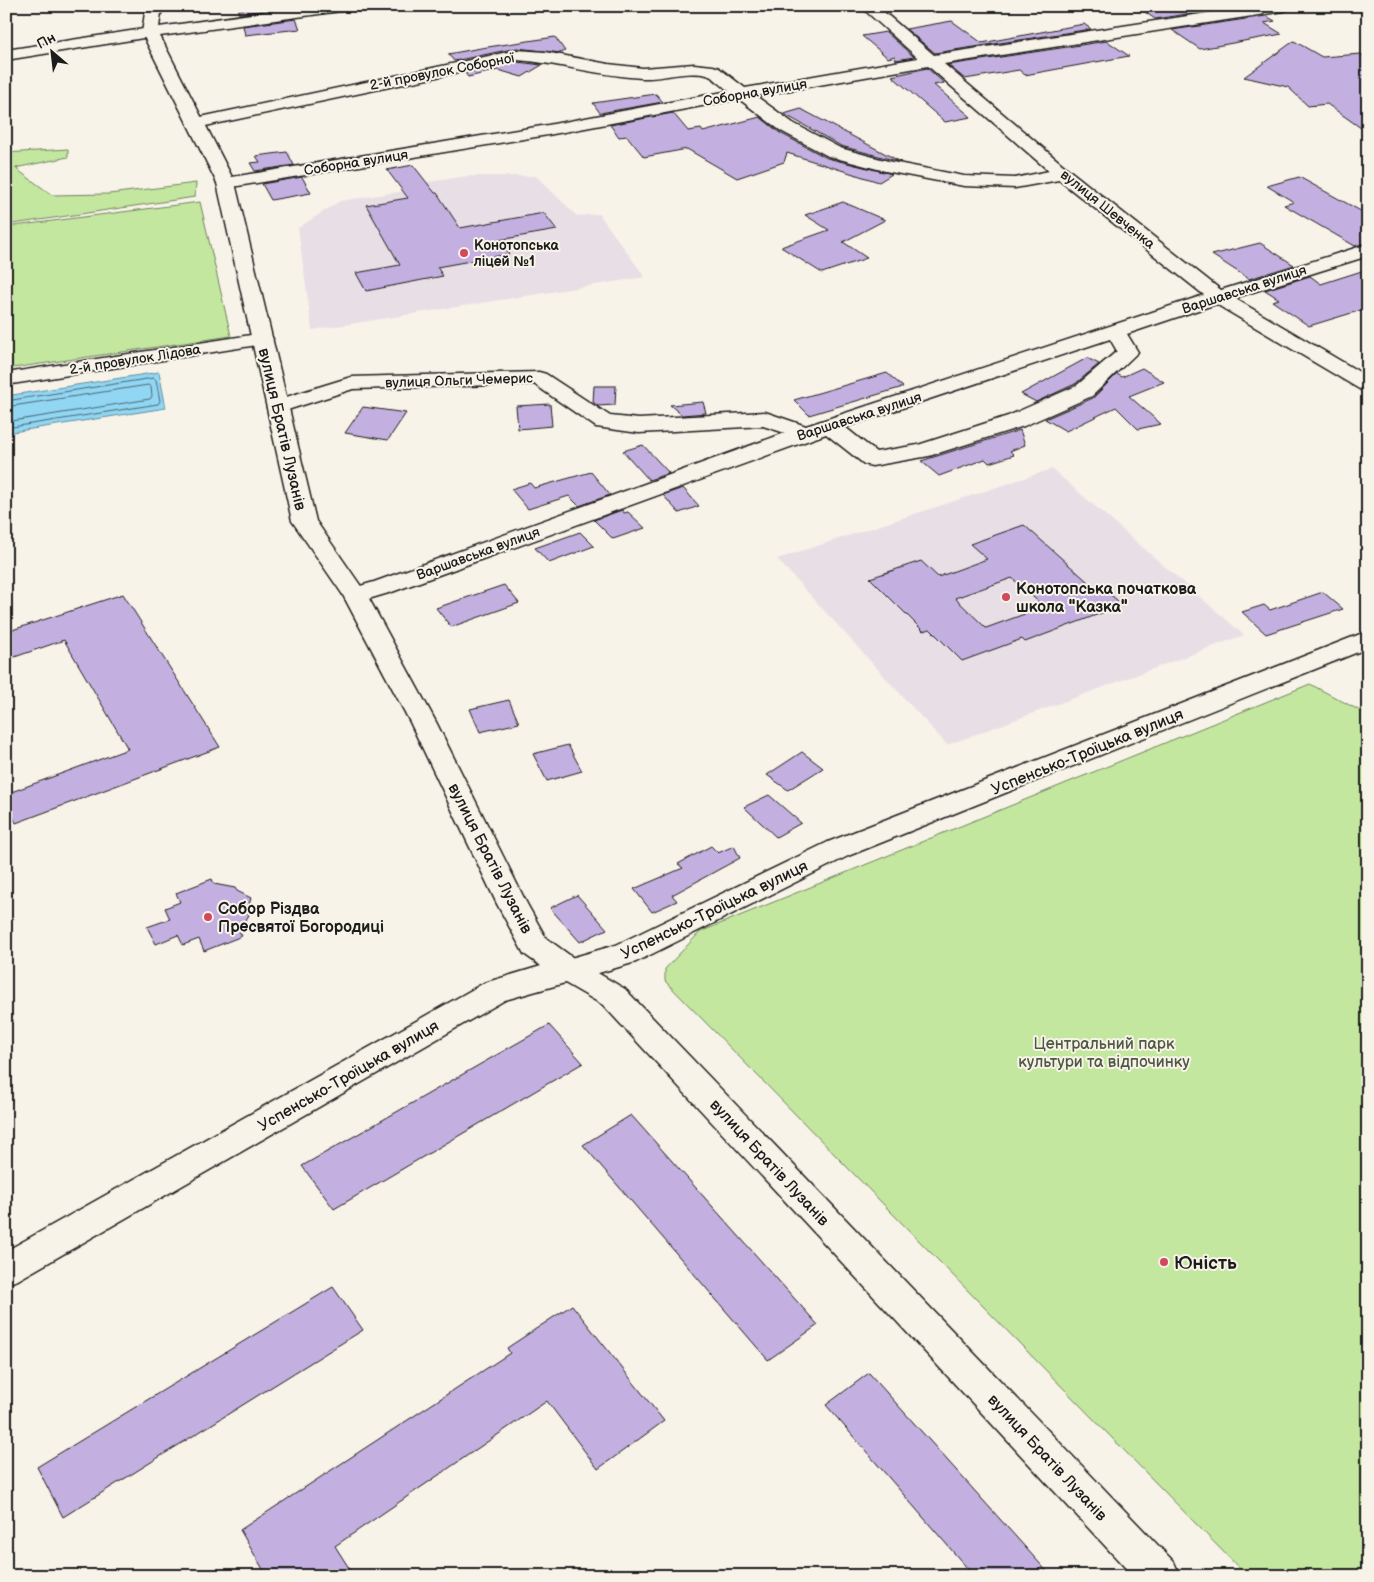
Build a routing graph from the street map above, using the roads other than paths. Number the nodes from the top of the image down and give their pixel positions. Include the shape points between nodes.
1 (341, 6) edge
2 (868, 6) edge
3 (1167, 6) edge
4 (1284, 6) edge
5 (1366, 6) edge
6 (1368, 11) edge
7 (152, 20) edge
8 (1191, 21) junction
9 (6, 56) edge
10 (930, 62) junction
11 (743, 93) junction
12 (196, 123) junction
13 (1063, 174) junction
14 (226, 183) junction
15 (1368, 250) edge
16 (1218, 297) junction
17 (1116, 331) junction
18 (263, 339) junction
19 (6, 379) edge
20 (1368, 386) edge
21 (278, 407) junction
22 (829, 425) junction
23 (806, 433) junction
24 (355, 595) junction
25 (1368, 639) edge
26 (568, 970) junction
27 (6, 1269) edge
28 (1160, 1576) edge

1 - 7 street
2 - 10 street, вулиця Шевченка
3 - 8 street
4 - 8 street, Соборна вулиця
5 - 6 street
7 - 9 street
7 - 12 street, вулиця Братів Лузанів
8 - 10 street, Соборна вулиця
10 - 11 street, Соборна вулиця
10 - 13 street, вулиця Шевченка
11 - 12 street, 2-й провулок Соборної via 713,71 694,69 643,73 517,55
11 - 13 street, 2-й провулок Соборної via 787,127 834,152 891,168 964,181 1006,183
11 - 14 street, Соборна вулиця via 548,130
12 - 14 street, вулиця Братів Лузанів
13 - 16 street, вулиця Шевченка
14 - 18 street, вулиця Братів Лузанів
15 - 16 street, Варшавська вулиця
16 - 17 street, Варшавська вулиця
16 - 20 street, вулиця Шевченка
17 - 22 street, Варшавська вулиця
17 - 22 street via 1128,352 1084,391 1016,421 921,451 872,459
18 - 19 street, 2-й провулок Лідова
18 - 21 street, вулиця Братів Лузанів
21 - 23 street, вулиця Ольги Чемерис via 351,384 539,378 604,422 639,426 765,419
21 - 24 street, вулиця Братів Лузанів via 304,521
22 - 23 street, Варшавська вулиця
23 - 24 street, Варшавська вулиця
24 - 26 street, вулиця Братів Лузанів via 423,722 535,946
25 - 26 street, Успенсько-Троїцька вулиця via 838,849 625,954
26 - 27 street, Успенсько-Троїцька вулиця via 495,991
26 - 28 street, вулиця Братів Лузанів via 614,996

